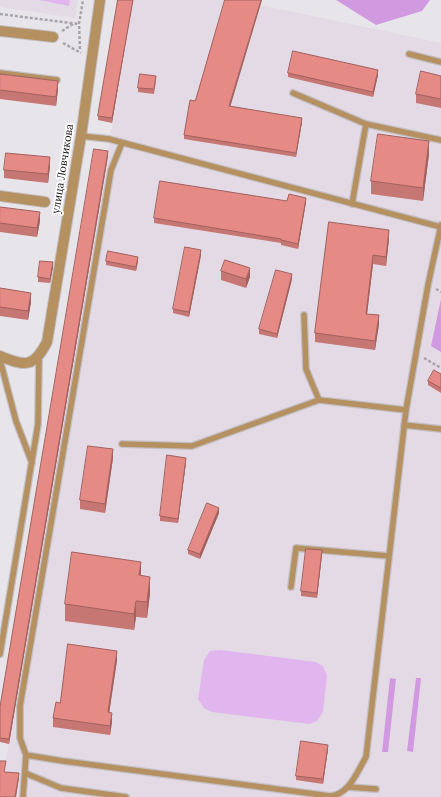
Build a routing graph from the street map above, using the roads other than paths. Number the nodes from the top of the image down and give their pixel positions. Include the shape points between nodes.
1 (100, 0) edge
2 (0, 31) edge
3 (53, 37) road end
4 (409, 54) dead end
5 (441, 62) edge
6 (0, 73) edge
7 (57, 80) edge
8 (293, 94) dead end
9 (366, 124) junction
10 (81, 136) junction
11 (441, 140) edge
12 (122, 143) junction
13 (0, 196) edge
14 (45, 202) dead end
15 (352, 204) junction
16 (441, 226) edge
17 (304, 315) dead end
18 (0, 356) edge
19 (39, 357) junction
20 (0, 360) edge
21 (319, 400) junction
22 (406, 410) junction
23 (404, 425) junction
24 (441, 429) edge
25 (122, 444) dead end
26 (32, 463) junction
27 (389, 556) junction
28 (291, 587) dead end
29 (0, 654) edge
30 (26, 755) junction
31 (25, 773) junction
32 (348, 787) junction
33 (376, 789) dead end
34 (329, 796) edge
35 (23, 797) edge
36 (126, 797) edge

1 - 10 street, улица Ловчикова
2 - 3 street
4 - 5 lane
6 - 7 lane
8 - 9 lane
9 - 11 lane
9 - 15 lane
10 - 12 lane
10 - 19 street, улица Ловчикова via 47,342
12 - 15 lane
12 - 30 lane via 111,170 20,706 20,738
13 - 14 street
15 - 16 lane
16 - 22 lane
17 - 21 lane via 306,369
18 - 19 street via 27,364
19 - 26 lane via 38,424
20 - 26 lane via 16,421
21 - 22 lane
21 - 25 lane via 192,446
22 - 23 lane
23 - 24 lane
23 - 27 lane
26 - 29 lane
27 - 28 lane via 296,548
27 - 32 lane via 366,757
30 - 31 lane
30 - 34 lane
31 - 35 lane
31 - 36 lane via 61,788
32 - 33 lane
32 - 34 lane via 338,796

